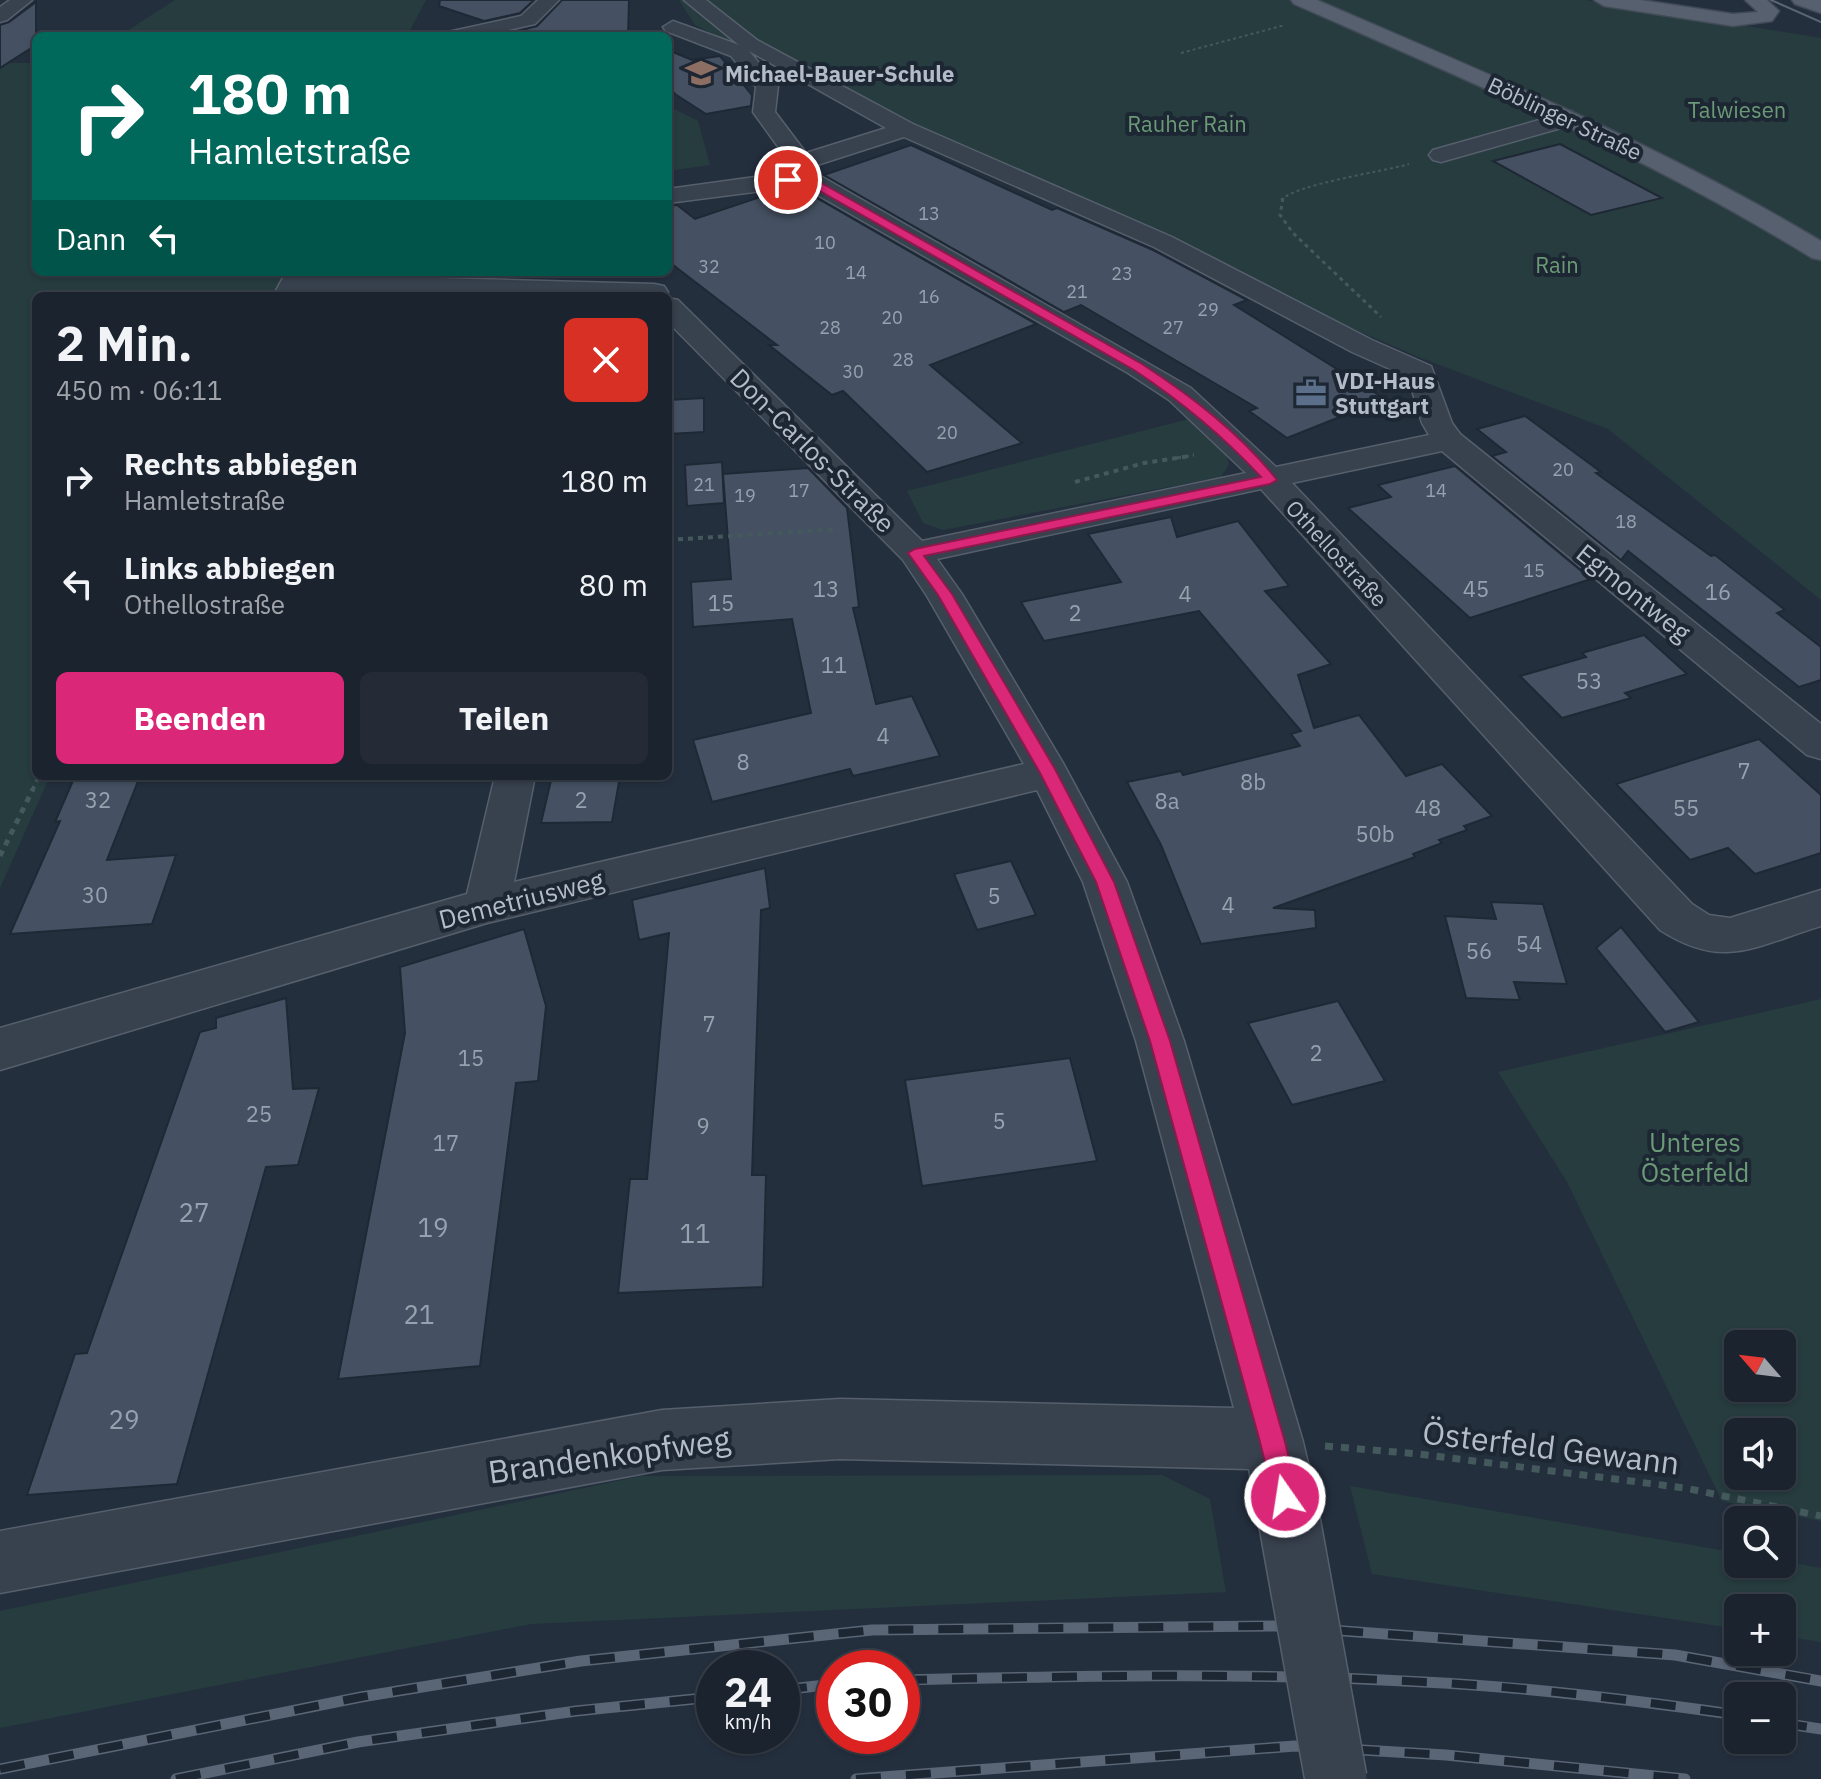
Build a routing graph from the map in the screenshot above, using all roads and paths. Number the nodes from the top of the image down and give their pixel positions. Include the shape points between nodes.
1 (22, 0) edge
2 (549, 0) edge
3 (694, 0) edge
4 (1301, 0) edge
5 (1604, 0) edge
6 (1755, 0) edge
7 (1802, 0) edge
8 (1821, 7) edge
9 (1337, 14) junction
10 (0, 16) edge
11 (673, 27) dead end
12 (473, 32) edge
13 (1181, 53) dead end
14 (1571, 118) junction
15 (905, 129) junction
16 (1441, 155) joint
17 (803, 170) junction
18 (672, 195) edge
19 (1821, 252) edge
20 (637, 276) edge
21 (470, 290) edge
22 (289, 292) edge
23 (518, 292) edge
24 (654, 292) edge
25 (672, 310) edge
26 (1384, 320) dead end
27 (1448, 440) junction
28 (1270, 480) junction
29 (901, 539) junction
30 (672, 540) edge
31 (1821, 745) edge
32 (1049, 773) junction
33 (37, 780) edge
34 (514, 780) edge
35 (0, 856) edge
36 (487, 906) junction
37 (1821, 908) edge
38 (0, 1049) edge
39 (1279, 1470) junction
40 (1821, 1516) edge
41 (0, 1562) edge
42 (1336, 1779) edge

1 - 10 street
2 - 12 street via 528,20
3 - 15 street via 750,44
4 - 9 main road, Böblinger Straße
5 - 6 main road via 1733,20 1765,17 1769,11
7 - 8 main road
9 - 13 path
9 - 14 main road, Böblinger Straße
11 - 17 street via 738,52 767,86 764,112
14 - 16 street
14 - 19 main road, Böblinger Straße via 1737,201
15 - 17 street
15 - 27 street via 1163,242 1421,372
16 - 26 path via 1305,187 1280,201 1280,215 1293,233
17 - 18 street via 770,181
17 - 28 street, Othellostraße via 1180,394
20 - 24 street, Don-Carlos-Straße
21 - 22 street via 294,282
21 - 23 street
25 - 29 street, Don-Carlos-Straße
27 - 28 street
27 - 31 street, Egmontweg
28 - 29 street
28 - 37 street, Othellostraße via 1676,917 1700,932 1730,936
29 - 30 path
29 - 32 street, Don-Carlos-Straße via 944,594
32 - 36 street, Demetriusweg
32 - 39 street, Don-Carlos-Straße via 1105,882 1160,1041
33 - 35 path
34 - 36 street
36 - 38 street, Demetriusweg
39 - 40 path, Österfeld Gewann via 1419,1454 1685,1488
39 - 41 street, Brandenkopfweg via 1232,1437 840,1429 662,1440
39 - 42 street, Don-Carlos-Straße, bridge

